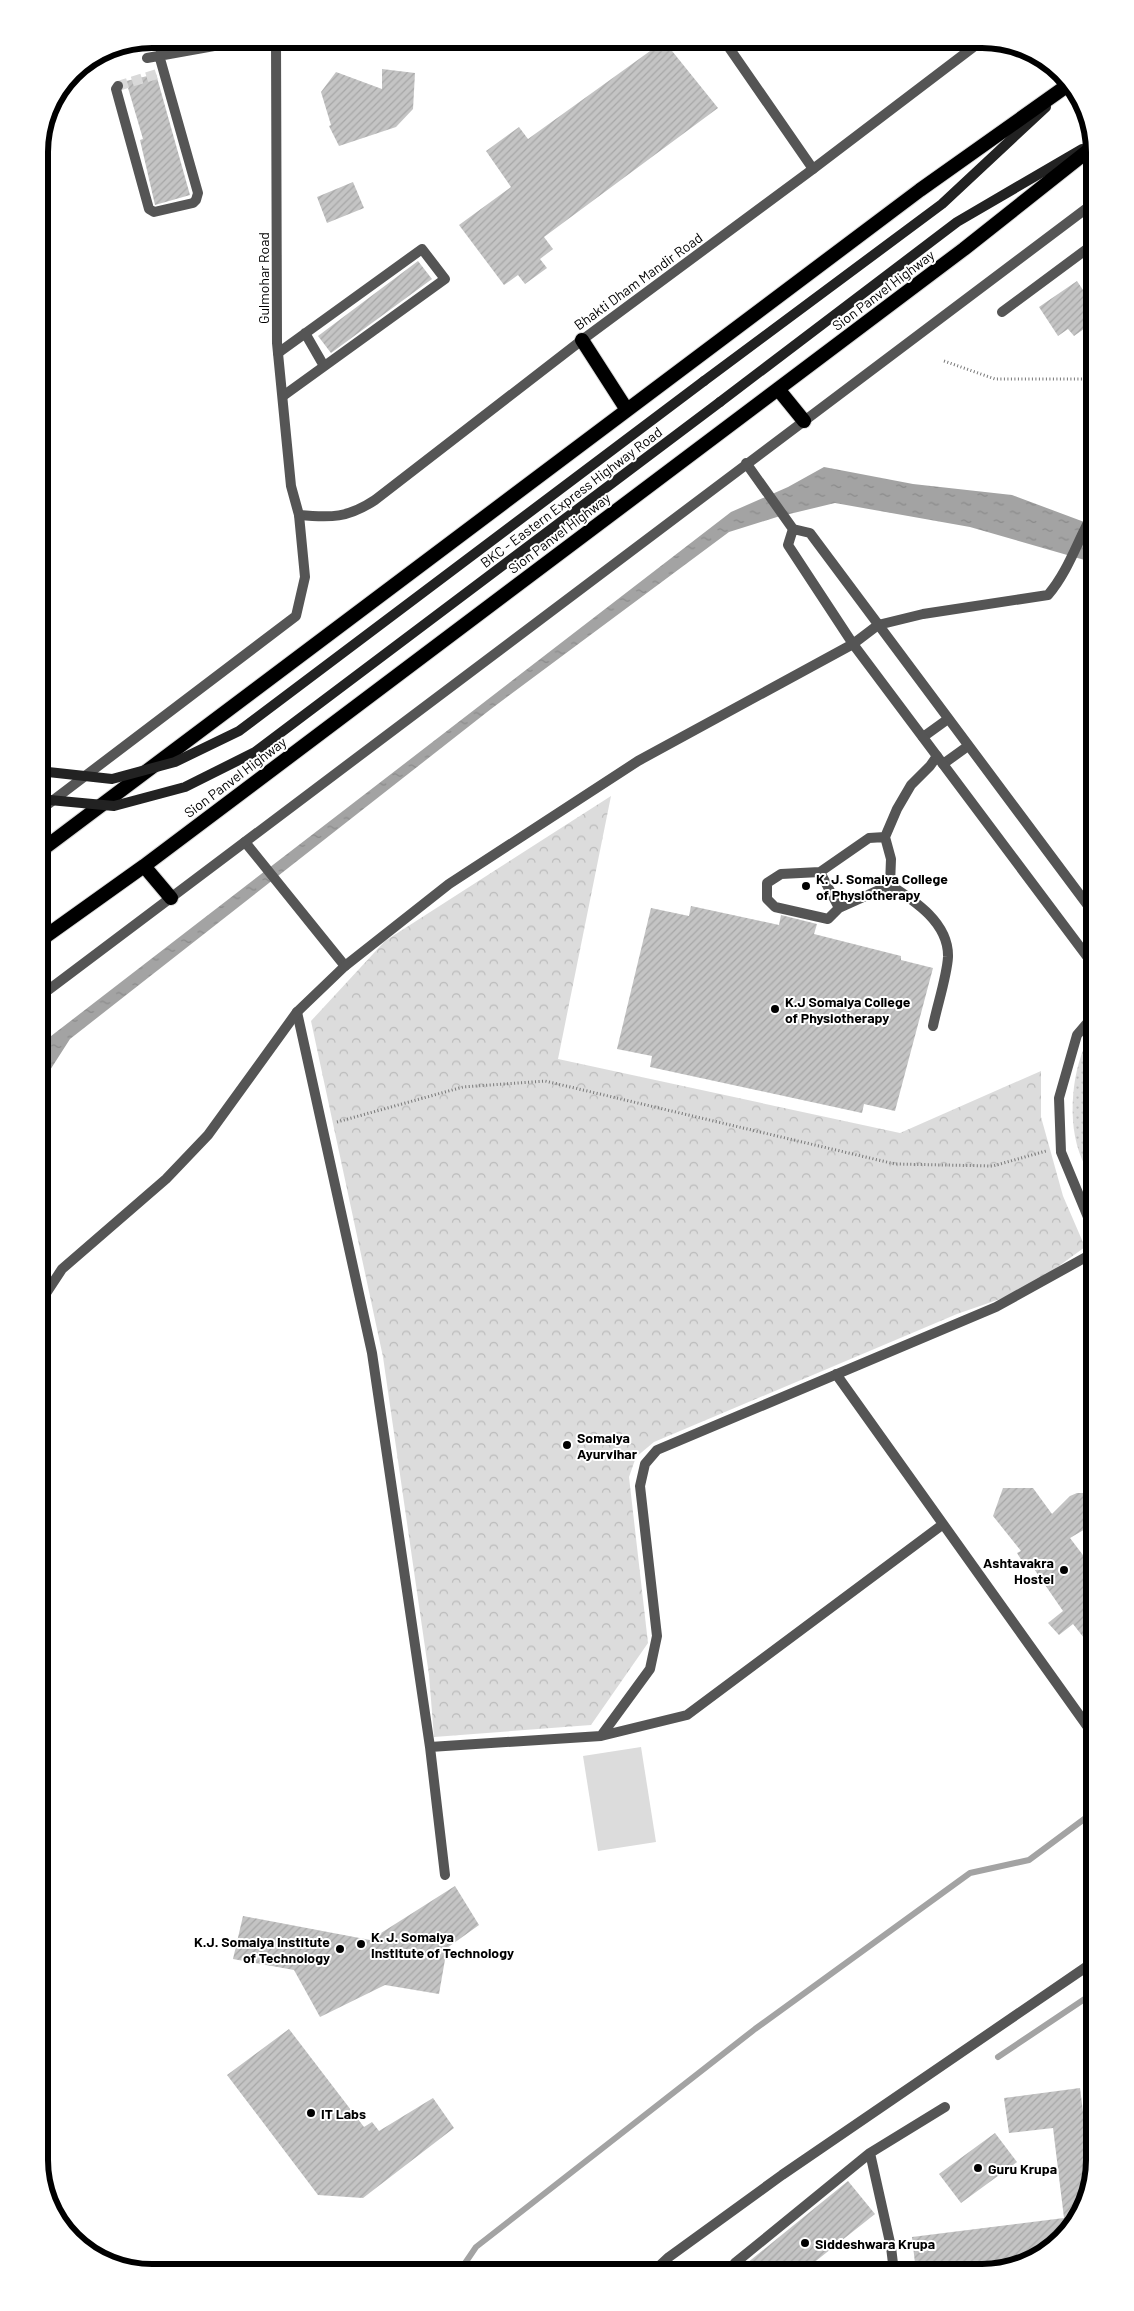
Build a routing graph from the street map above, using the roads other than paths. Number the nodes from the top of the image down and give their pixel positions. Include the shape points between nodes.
1 (181, 48) edge
2 (200, 48) edge
3 (276, 48) edge
4 (730, 48) edge
5 (972, 48) edge
6 (182, 51) junction
7 (159, 55) junction
8 (147, 58) dead end
9 (118, 86) dead end
10 (1065, 88) edge
11 (1065, 88) edge
12 (1086, 149) edge
13 (1086, 150) edge
14 (813, 169) junction
15 (1086, 209) edge
16 (1086, 250) edge
17 (1002, 312) dead end
18 (305, 334) junction
19 (582, 340) junction
20 (278, 353) junction
21 (324, 366) junction
22 (778, 389) junction
23 (283, 396) junction
24 (627, 410) junction
25 (804, 421) junction
26 (746, 463) junction
27 (300, 516) junction
28 (791, 525) junction
29 (1086, 526) edge
30 (878, 626) junction
31 (853, 644) junction
32 (948, 719) junction
33 (923, 737) junction
34 (968, 746) junction
35 (936, 756) junction
36 (943, 764) junction
37 (48, 772) edge
38 (48, 799) edge
39 (48, 804) edge
40 (885, 837) junction
41 (245, 842) junction
42 (48, 845) edge
43 (144, 866) junction
44 (820, 872) junction
45 (890, 885) junction
46 (171, 898) junction
47 (1086, 903) edge
48 (839, 908) junction
49 (48, 935) edge
50 (1086, 955) edge
51 (345, 966) junction
52 (48, 991) edge
53 (297, 1012) junction
54 (1086, 1024) edge
55 (933, 1026) dead end
56 (1086, 1216) edge
57 (1086, 1257) edge
58 (48, 1290) edge
59 (836, 1374) junction
60 (942, 1525) junction
61 (1086, 1725) edge
62 (601, 1736) junction
63 (430, 1747) junction
64 (445, 1875) dead end
65 (1086, 1967) edge
66 (945, 2107) dead end
67 (870, 2153) junction
68 (663, 2263) edge
69 (735, 2263) edge
70 (893, 2263) edge

1 - 6 street
2 - 6 street
3 - 20 street, Gulmohar Road
4 - 14 street
5 - 14 street, Bhakti Dham Mandir Road
6 - 7 street
7 - 8 street
7 - 9 street via 161,73 198,193 193,204 154,212 149,209 116,90
10 - 37 main road, BKC - Eastern Express Highway Road, bridge via 942,204 239,731 175,762 112,779
11 - 24 highway via 920,190
12 - 38 main road, BKC - Eastern Express Highway Road, bridge via 957,222 254,752 186,787 114,806
13 - 22 highway, Sion Panvel Highway via 964,249
14 - 19 street, Bhakti Dham Mandir Road
15 - 25 street
16 - 17 street
18 - 20 street
18 - 21 street
18 - 21 street via 422,248 445,279
19 - 24 highway
19 - 27 street, Bhakti Dham Mandir Road via 362,508 332,518
20 - 23 street, Gulmohar Road
21 - 23 street
22 - 25 highway
22 - 43 highway, Sion Panvel Highway
23 - 27 street, Gulmohar Road via 291,486
24 - 42 highway
25 - 26 street
26 - 28 street
26 - 41 street
27 - 39 street, Gulmohar Road via 305,577 296,616
28 - 30 street via 810,533
28 - 31 street via 788,545
29 - 30 street via 1060,581 1048,595 923,614
30 - 31 street
30 - 32 street
31 - 33 street
31 - 51 street via 638,761 449,884
32 - 33 street
32 - 34 street
33 - 35 street
34 - 36 street
34 - 47 street
35 - 36 street
35 - 40 street via 896,809
36 - 50 street
40 - 44 street via 870,838
40 - 45 street via 891,860
41 - 46 street
41 - 51 street
43 - 46 highway
43 - 49 highway, Sion Panvel Highway
44 - 48 street
44 - 48 street via 781,874 767,883 767,899 775,907 828,920
45 - 48 street
45 - 55 street via 914,900 933,918 943,936 948,956
46 - 52 street
51 - 53 street
53 - 58 street via 208,1135 166,1179 62,1269
53 - 63 street via 372,1353
54 - 56 street via 1077,1035 1059,1098 1061,1152
57 - 59 street via 996,1307
59 - 60 street
59 - 62 street via 657,1450 645,1464 640,1486 657,1636 650,1669
60 - 61 street
60 - 62 street via 687,1715
62 - 63 street
63 - 64 street
65 - 68 street via 782,2175
66 - 67 street
67 - 69 street
67 - 70 street

